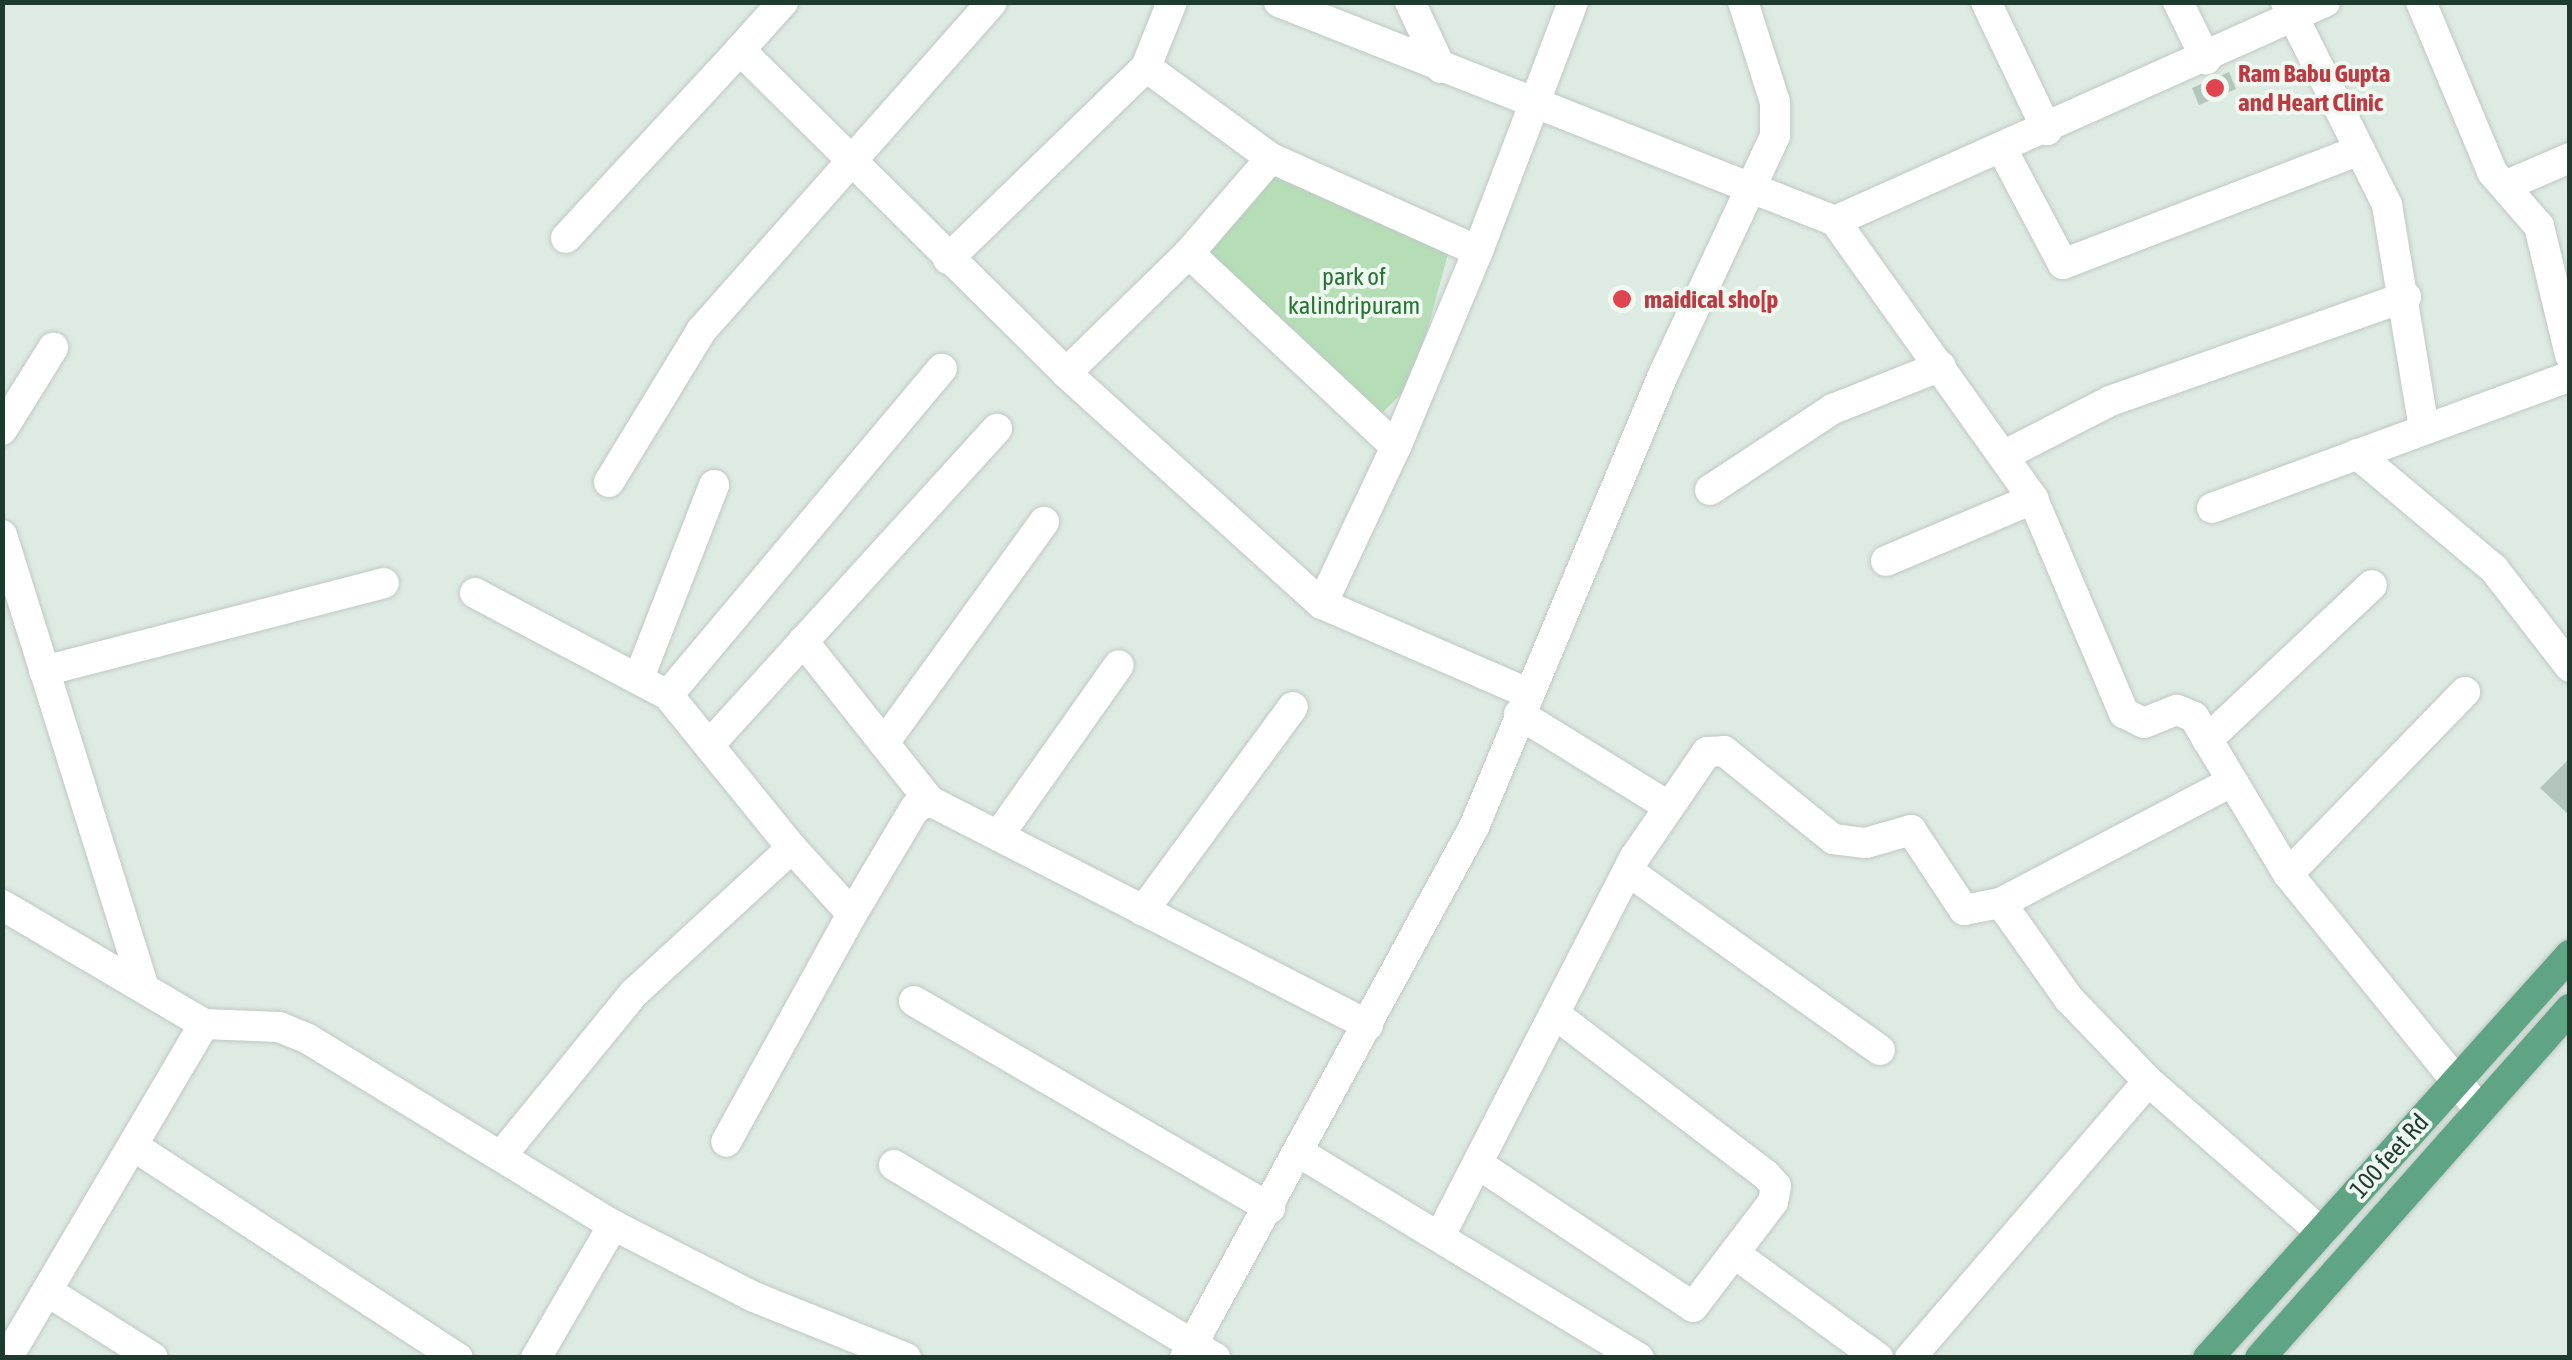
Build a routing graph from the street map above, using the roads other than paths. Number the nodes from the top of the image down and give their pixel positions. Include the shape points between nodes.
1 (783, 2) edge
2 (992, 2) edge
3 (1172, 2) edge
4 (1279, 2) edge
5 (1410, 2) edge
6 (1573, 2) edge
7 (1742, 2) edge
8 (1986, 2) edge
9 (2178, 2) edge
10 (2325, 2) edge
11 (2421, 2) edge
12 (2290, 10) edge
13 (740, 50) junction
14 (2206, 58) junction
15 (1146, 67) junction
16 (1441, 68) junction
17 (1530, 108) junction
18 (2047, 130) junction
19 (2002, 149) junction
20 (2360, 150) junction
21 (1271, 158) junction
22 (2570, 158) edge
23 (846, 161) junction
24 (2507, 185) junction
25 (1751, 190) junction
26 (1836, 222) junction
27 (566, 238) dead end
28 (1478, 251) junction
29 (1189, 253) junction
30 (948, 259) junction
31 (2406, 297) junction
32 (53, 348) dead end
33 (2570, 355) edge
34 (1941, 366) junction
35 (942, 368) dead end
36 (1066, 373) junction
37 (2570, 376) edge
38 (997, 428) dead end
39 (2, 430) edge
40 (2424, 430) junction
41 (1396, 446) junction
42 (2357, 454) junction
43 (2003, 456) junction
44 (609, 482) dead end
45 (714, 485) dead end
46 (1710, 490) dead end
47 (2033, 499) junction
48 (2212, 508) dead end
49 (1044, 522) dead end
50 (2, 534) edge
51 (1886, 561) dead end
52 (384, 583) dead end
53 (2372, 585) dead end
54 (476, 593) dead end
55 (1322, 604) junction
56 (803, 640) junction
57 (1118, 665) dead end
58 (2570, 666) edge
59 (44, 670) junction
60 (640, 675) junction
61 (2465, 692) dead end
62 (668, 695) junction
63 (1524, 704) junction
64 (1293, 708) dead end
65 (2207, 740) junction
66 (710, 742) junction
67 (884, 742) junction
68 (2231, 782) junction
69 (930, 801) junction
70 (1665, 804) junction
71 (1001, 832) junction
72 (792, 848) junction
73 (1628, 871) junction
74 (2288, 874) junction
75 (2001, 903) junction
76 (4, 910) edge
77 (1143, 911) junction
78 (852, 914) junction
79 (2570, 955) edge
80 (142, 983) junction
81 (914, 1000) dead end
82 (2570, 1009) edge
83 (1555, 1014) junction
84 (204, 1024) junction
85 (1368, 1025) junction
86 (1880, 1050) dead end
87 (2148, 1081) junction
88 (2457, 1081) junction
89 (2480, 1110) junction
90 (726, 1142) dead end
91 (135, 1147) junction
92 (1300, 1153) junction
93 (502, 1156) junction
94 (1478, 1164) junction
95 (894, 1165) dead end
96 (1270, 1208) junction
97 (613, 1225) junction
98 (1442, 1232) junction
99 (2320, 1232) junction
100 (1735, 1254) junction
101 (47, 1291) junction
102 (1198, 1353) edge
103 (6, 1358) edge
104 (153, 1358) edge
105 (458, 1358) edge
106 (536, 1358) edge
107 (906, 1358) edge
108 (1640, 1358) edge
109 (1878, 1358) edge
110 (1910, 1358) edge
111 (2208, 1358) edge
112 (2260, 1358) edge

1 - 13 street
2 - 23 street
3 - 15 street
4 - 16 street
5 - 16 street
6 - 17 street
7 - 25 street via 1775,102 1775,136
8 - 18 street
9 - 14 street
10 - 12 street
11 - 24 street via 2492,172
12 - 14 street
12 - 20 street
13 - 23 street
13 - 27 street
14 - 18 street
15 - 21 street
15 - 30 street
16 - 17 street
17 - 25 street
17 - 28 street
18 - 19 street
19 - 20 street via 2063,264
19 - 26 street
20 - 31 street via 2387,205
21 - 28 street
21 - 29 street
22 - 24 street
23 - 30 street
23 - 44 street via 701,331
24 - 33 street via 2539,226
25 - 26 street
25 - 63 street
26 - 34 street
28 - 41 street
29 - 36 street
29 - 41 street
30 - 36 street
31 - 40 street
31 - 43 street via 2110,401
32 - 39 street
34 - 43 street
34 - 46 street via 1833,409
35 - 62 street
36 - 55 street
37 - 40 street
38 - 56 street
40 - 42 street
41 - 55 street
42 - 48 street
42 - 58 street via 2494,570
43 - 47 street
45 - 60 street
47 - 51 street
47 - 65 street via 2124,714 2144,722 2186,710
49 - 67 street
50 - 59 street
52 - 59 street
53 - 65 street
54 - 60 street
55 - 63 street
56 - 66 street
56 - 67 street
57 - 71 street
59 - 80 street
60 - 62 street
61 - 74 street
62 - 66 street
63 - 70 street
63 - 85 street via 1474,827
64 - 77 street
65 - 68 street
66 - 72 street
67 - 69 street
68 - 74 street
68 - 75 street
69 - 71 street
69 - 78 street via 915,808
70 - 73 street
70 - 75 street via 1706,752 1724,751 1833,839 1866,843 1911,830 1964,910
71 - 77 street
72 - 78 street
72 - 93 street via 633,994
73 - 83 street
73 - 86 street
74 - 88 street
75 - 87 street via 2069,999
76 - 80 street
77 - 85 street
78 - 90 street
79 - 88 main road, 100 feet Rd
80 - 84 street
81 - 96 street
82 - 89 main road
83 - 94 street
83 - 100 street via 1776,1186
84 - 91 street
84 - 93 street via 279,1027 308,1039
85 - 92 street
87 - 99 street
87 - 110 street
88 - 89 street
88 - 99 main road, 100 feet Rd
89 - 112 main road
91 - 101 street
91 - 105 street
92 - 96 street
92 - 98 street
93 - 97 street
94 - 98 street
94 - 100 street via 1604,1241 1684,1304 1700,1303
95 - 102 street
96 - 102 street
97 - 106 street
97 - 107 street via 754,1297
98 - 108 street
99 - 111 main road, 100 feet Rd
100 - 109 street
101 - 103 street
101 - 104 street

